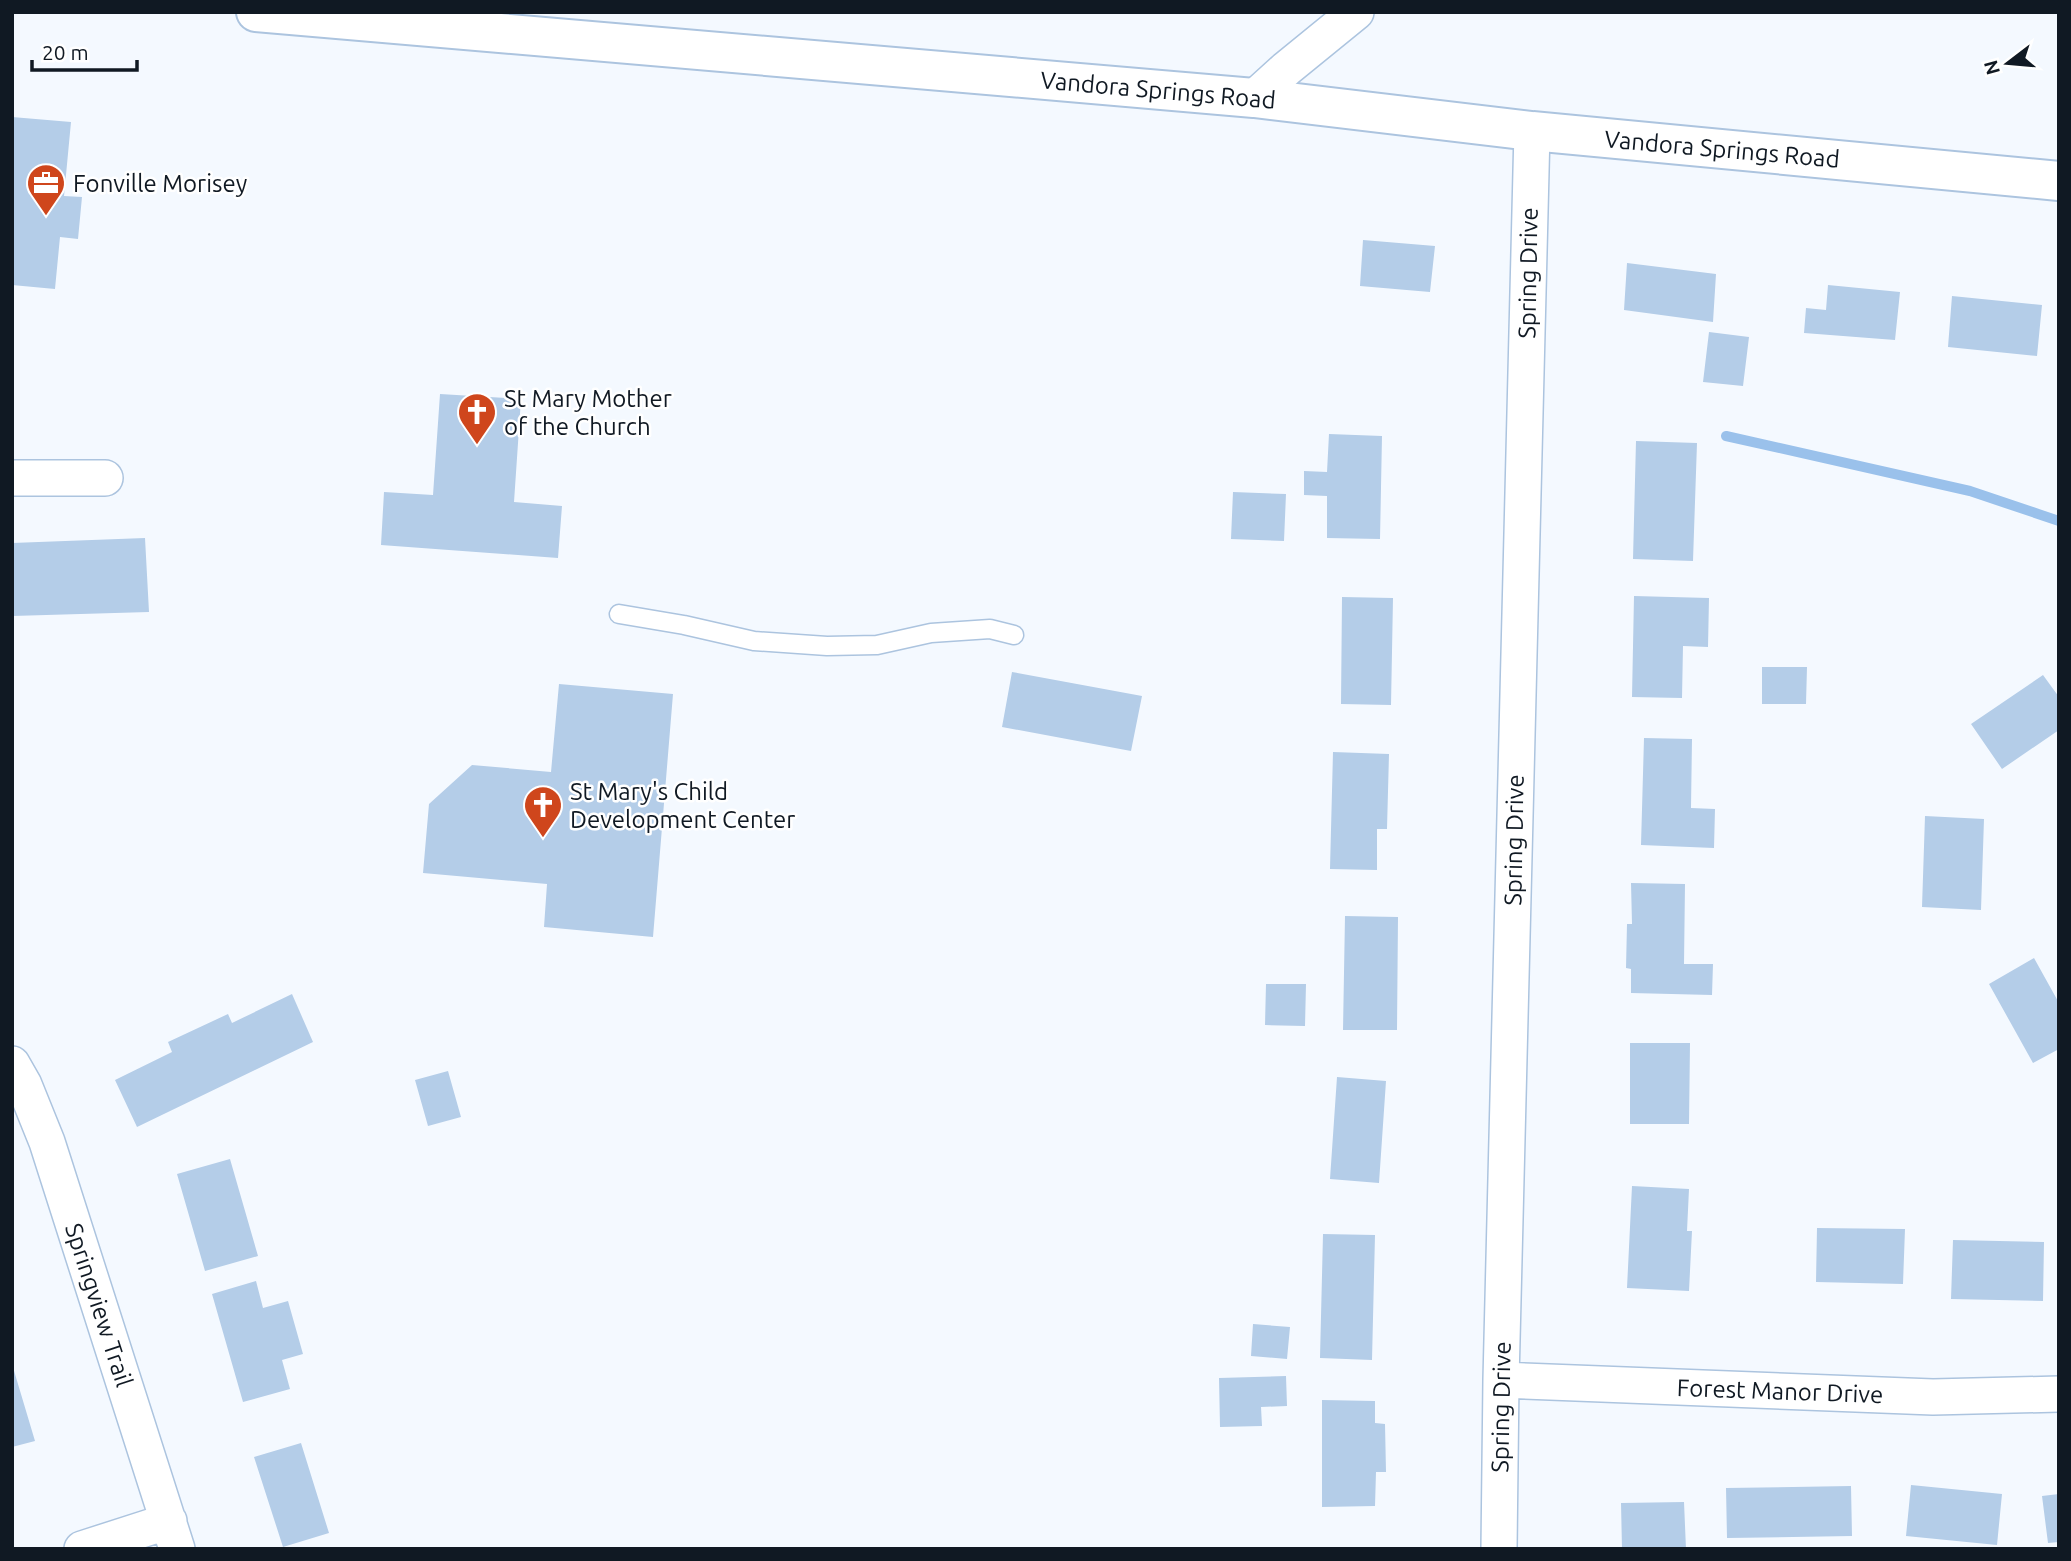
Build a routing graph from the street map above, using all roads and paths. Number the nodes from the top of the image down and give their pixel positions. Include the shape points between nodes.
1 (256, 12) edge
2 (1356, 12) edge
3 (1254, 98) junction
4 (1532, 131) junction
5 (2059, 181) edge
6 (12, 478) edge
7 (105, 478) dead end
8 (619, 614) dead end
9 (1014, 635) dead end
10 (12, 1064) edge
11 (1501, 1380) junction
12 (2059, 1394) edge
13 (173, 1535) edge
14 (82, 1549) edge
15 (1499, 1549) edge

1 - 3 street, Vandora Springs Road
2 - 3 street
3 - 4 street, Vandora Springs Road
4 - 5 street, Vandora Springs Road
4 - 11 street, Spring Drive
6 - 7 street
8 - 9 lane via 754,641 827,646 877,645 931,633 990,629
10 - 13 street, Springview Trail via 47,1142
11 - 12 street, Forest Manor Drive via 1933,1396
11 - 15 street, Spring Drive
13 - 14 street

